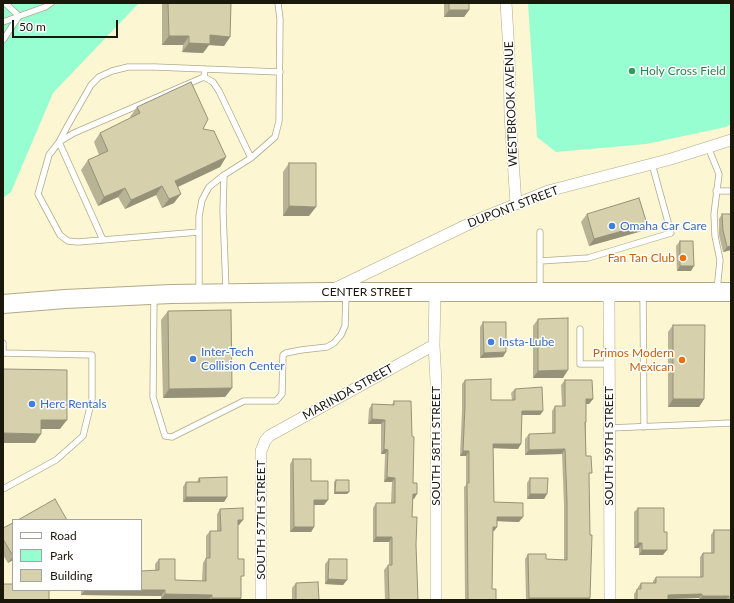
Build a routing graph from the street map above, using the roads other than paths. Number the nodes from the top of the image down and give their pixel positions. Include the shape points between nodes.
1 (5, 3) edge
2 (51, 3) edge
3 (278, 3) edge
4 (506, 3) edge
5 (18, 16) junction
6 (3, 22) edge
7 (3, 40) edge
8 (205, 69) junction
9 (280, 72) junction
10 (204, 77) junction
11 (731, 140) edge
12 (60, 142) junction
13 (708, 147) junction
14 (251, 158) junction
15 (652, 164) junction
16 (224, 175) junction
17 (731, 191) edge
18 (716, 192) junction
19 (516, 204) junction
20 (199, 232) junction
21 (540, 232) dead end
22 (103, 240) junction
23 (540, 260) junction
24 (328, 292) junction
25 (346, 292) junction
26 (540, 292) junction
27 (609, 292) junction
28 (643, 292) junction
29 (724, 292) edge
30 (199, 293) junction
31 (226, 293) junction
32 (435, 293) junction
33 (154, 294) junction
34 (3, 304) edge
35 (580, 329) dead end
36 (3, 343) edge
37 (434, 345) junction
38 (3, 353) edge
39 (609, 364) junction
40 (731, 423) edge
41 (644, 427) junction
42 (609, 428) junction
43 (264, 441) joint
44 (3, 489) edge
45 (261, 600) edge
46 (436, 600) edge
47 (610, 600) edge

1 - 5 lane
2 - 5 lane
3 - 9 lane
4 - 19 street, WESTBROOK AVENUE
5 - 6 lane
5 - 7 lane
8 - 9 lane
8 - 10 lane
8 - 12 lane via 128,67 99,77 91,85
9 - 14 lane via 279,121 275,137
10 - 12 lane via 74,133
10 - 14 lane via 213,82 219,91
11 - 13 street, DUPONT STREET
12 - 22 lane
12 - 22 lane via 50,155 38,194 60,235 68,241
13 - 15 street, DUPONT STREET
13 - 18 lane via 719,174
14 - 16 lane
15 - 19 street, DUPONT STREET via 548,192
15 - 23 lane via 671,233 588,258
16 - 20 lane via 209,187 202,200
16 - 31 lane
17 - 18 lane
18 - 29 lane via 715,236
19 - 24 street, DUPONT STREET via 477,220
20 - 22 lane
20 - 30 lane
21 - 23 lane
23 - 26 lane
24 - 25 main road, CENTER STREET
24 - 31 main road, CENTER STREET
25 - 32 main road, CENTER STREET
25 - 33 lane via 345,326 341,336 327,347 283,354 282,394 276,401 244,401 172,437 165,436 153,397
26 - 27 main road, CENTER STREET
26 - 32 main road, CENTER STREET
27 - 28 main road, CENTER STREET
27 - 39 street, SOUTH 59TH STREET
28 - 29 main road, CENTER STREET
28 - 41 lane
30 - 31 main road, CENTER STREET
30 - 33 main road, CENTER STREET
32 - 37 street, SOUTH 58TH STREET
33 - 34 main road, CENTER STREET
35 - 39 lane via 580,364
36 - 38 lane
37 - 43 street, MARINDA STREET
37 - 46 street, SOUTH 58TH STREET
38 - 44 lane via 92,355 92,399 83,436 56,460
39 - 42 street, SOUTH 59TH STREET
40 - 41 lane
41 - 42 lane
42 - 47 street, SOUTH 59TH STREET
43 - 45 street, SOUTH 57TH STREET via 261,451

